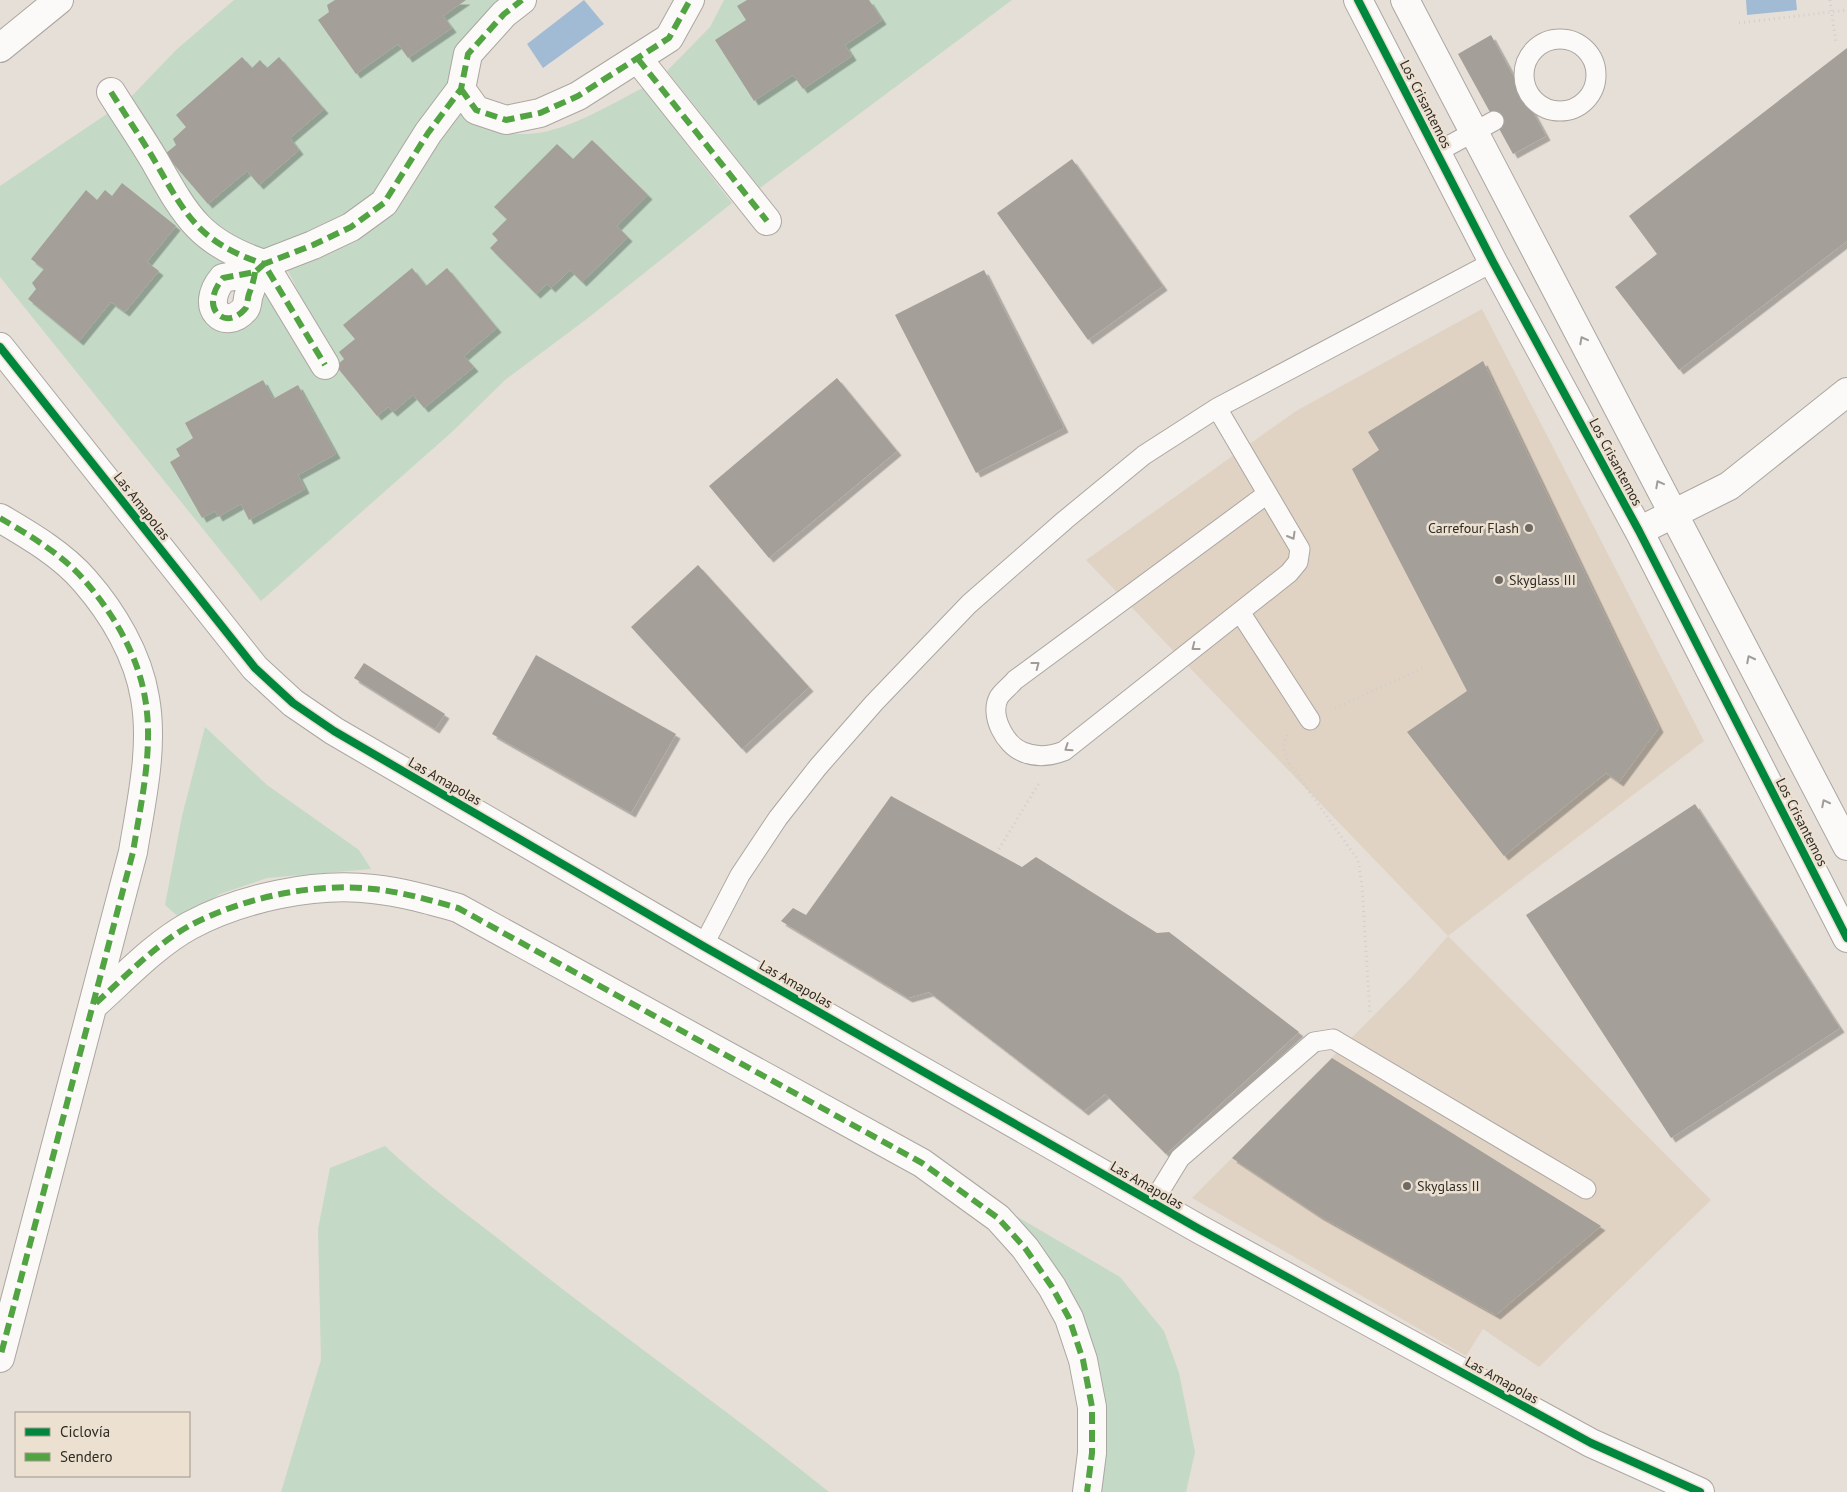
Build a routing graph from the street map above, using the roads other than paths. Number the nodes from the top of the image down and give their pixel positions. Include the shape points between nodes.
1 (59, 0) edge
2 (522, 0) edge
3 (690, 0) edge
4 (1358, 0) edge
5 (1405, 0) edge
6 (0, 48) edge
7 (638, 60) junction
8 (461, 89) junction
9 (111, 92) dead end
10 (1483, 125) junction
11 (1437, 152) junction
12 (767, 221) dead end
13 (1493, 262) junction
14 (259, 268) junction
15 (0, 347) edge
16 (325, 365) dead end
17 (1847, 392) edge
18 (1217, 408) junction
19 (1267, 494) junction
20 (1675, 515) junction
21 (0, 518) edge
22 (1639, 531) junction
23 (1240, 612) junction
24 (1310, 720) road end
25 (1847, 846) edge
26 (1847, 938) edge
27 (703, 946) junction
28 (96, 1003) junction
29 (1586, 1189) dead end
30 (1153, 1202) junction
31 (0, 1358) edge
32 (1591, 1443) junction
33 (1087, 1492) edge
34 (1653, 1492) edge
35 (1700, 1492) edge

1 - 6 street
2 - 8 street via 504,14 468,54
3 - 7 street via 669,38
4 - 11 street, Los Crisantemos
5 - 10 street, Los Crisantemos
7 - 8 street via 578,96 540,113 506,120 476,110
7 - 12 street
8 - 14 street via 428,133 384,203 351,227
9 - 14 street via 178,204 196,225 229,251
10 - 11 lane
20 -> 10 street, Los Crisantemos
11 - 13 street, Los Crisantemos
13 - 18 lane
13 - 22 street, Los Crisantemos
14 - 16 street
15 - 27 street, Las Amapolas via 255,668 275,688 334,731
17 - 20 street via 1728,486
18 - 19 lane
18 - 27 lane via 1144,455 1065,520 970,604 874,704 778,818 740,875
19 -> 23 lane via 1300,549 1298,562
23 -> 19 lane via 1064,751 1051,756 1022,752 1009,742 1000,728 995,712 999,698 1015,680
20 - 22 street
25 -> 20 street, Los Crisantemos
21 - 28 street via 26,533 84,580 123,636 137,665 145,698 146,767 134,852
22 - 26 street, Los Crisantemos
23 - 24 lane
27 - 30 street, Las Amapolas
28 - 31 street
28 - 33 street via 158,948 188,927 244,903 291,892 371,888 458,908 922,1163 998,1218 1026,1248 1052,1287 1068,1318 1083,1360 1092,1407 1092,1453
29 - 30 lane via 1333,1039 1314,1042 1180,1158
30 - 32 street, Las Amapolas
32 - 34 street, Las Amapolas
32 - 35 street, Las Amapolas

